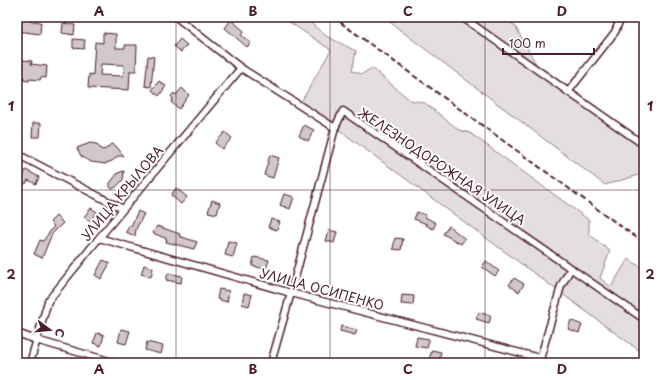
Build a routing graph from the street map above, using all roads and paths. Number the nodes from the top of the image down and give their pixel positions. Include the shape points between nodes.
1 (176, 17) edge
2 (462, 17) edge
3 (621, 17) edge
4 (241, 68) junction
5 (568, 92) junction
6 (335, 128) junction
7 (644, 145) edge
8 (17, 154) edge
9 (123, 209) junction
10 (99, 238) junction
11 (571, 268) junction
12 (291, 293) junction
13 (644, 319) edge
14 (18, 334) edge
15 (36, 340) junction
16 (540, 361) edge
17 (30, 363) edge
18 (116, 363) edge
19 (271, 363) edge

1 - 4 street
2 - 5 street
3 - 5 street via 615,32
4 - 6 street
4 - 9 street, УЛИЦА КРЫЛОВА
5 - 7 street
6 - 11 street, ЖЕЛЕЗНОДОРОЖНАЯ УЛИЦА via 343,111
6 - 12 street
8 - 9 street
9 - 10 street, УЛИЦА КРЫЛОВА
10 - 12 street, УЛИЦА ОСИПЕНКО
10 - 15 street, УЛИЦА КРЫЛОВА via 48,301
11 - 13 street, ЖЕЛЕЗНОДОРОЖНАЯ УЛИЦА
11 - 16 street via 561,286
12 - 16 street, УЛИЦА ОСИПЕНКО
12 - 19 street
14 - 15 street
15 - 17 street, УЛИЦА КРЫЛОВА
15 - 18 street

